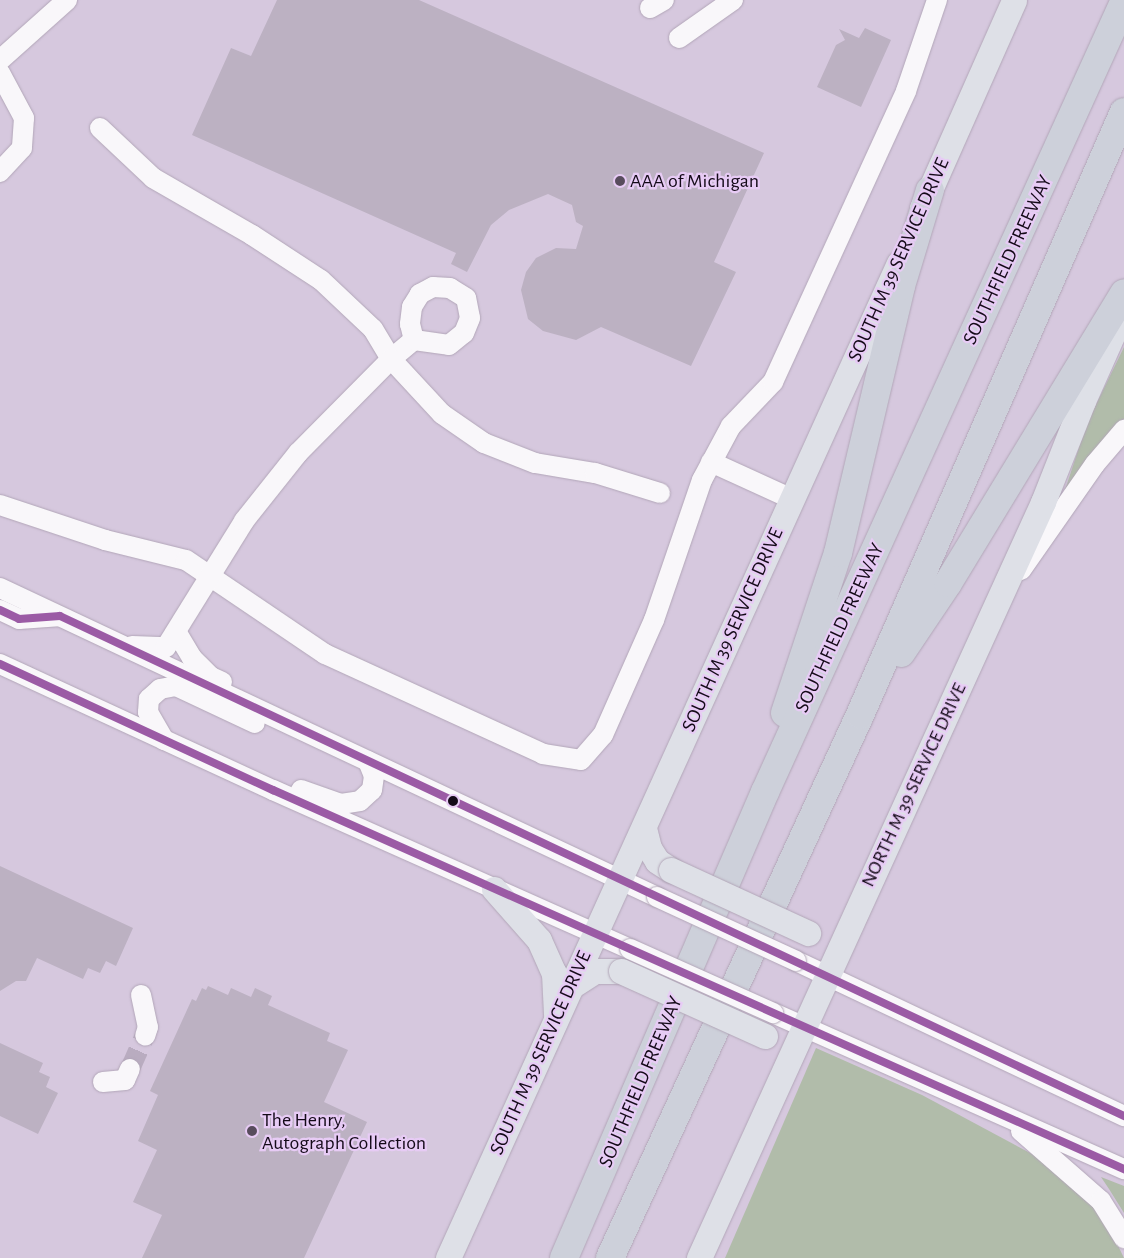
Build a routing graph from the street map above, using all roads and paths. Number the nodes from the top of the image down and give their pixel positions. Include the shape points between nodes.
1 (67, 0) edge
2 (733, 0) edge
3 (937, 0) edge
4 (1014, 0) edge
5 (1124, 2) edge
6 (679, 38) dead end
7 (0, 60) edge
8 (0, 73) edge
9 (1124, 112) edge
10 (100, 128) dead end
11 (0, 172) edge
12 (930, 190) junction
13 (1124, 293) edge
14 (1124, 309) edge
15 (414, 340) dead end
16 (391, 359) junction
17 (1124, 430) edge
18 (712, 462) junction
19 (660, 493) dead end
20 (792, 499) junction
21 (0, 504) edge
22 (211, 577) junction
23 (0, 588) edge
24 (998, 602) junction
25 (0, 610) edge
26 (60, 616) junction
27 (177, 633) junction
28 (122, 645) junction
29 (0, 664) edge
30 (860, 715) junction
31 (164, 740) junction
32 (334, 746) junction
33 (368, 761) junction
34 (260, 784) junction
35 (765, 792) junction
36 (438, 795) junction
37 (644, 828) junction
38 (619, 880) junction
39 (494, 889) junction
40 (854, 915) junction
41 (596, 933) junction
42 (826, 974) junction
43 (570, 987) junction
44 (141, 995) dead end
45 (555, 1023) junction
46 (769, 1024) junction
47 (803, 1027) junction
48 (145, 1036) tunnel mouth
49 (130, 1068) tunnel mouth
50 (784, 1069) junction
51 (103, 1082) dead end
52 (998, 1112) junction
53 (1124, 1116) edge
54 (1124, 1170) edge
55 (1124, 1238) edge
56 (448, 1258) edge
57 (564, 1258) edge
58 (610, 1258) edge
59 (699, 1258) edge

1 - 7 street
2 - 6 street
3 - 18 street via 906,91 773,382 731,426
4 - 12 main road, SOUTH M 39 SERVICE DRIVE
5 - 35 highway, SOUTHFIELD FREEWAY
8 - 11 street via 24,118 22,148
9 - 30 highway
10 - 16 street via 153,178 252,235 321,280 373,329
12 - 20 main road, SOUTH M 39 SERVICE DRIVE
12 - 35 highway via 901,286 854,492 788,704
13 - 30 highway via 948,583
14 - 24 main road, NORTH M 39 SERVICE DRIVE
15 - 16 street
16 - 19 street via 442,414 484,443 535,463 595,473
16 - 22 street via 298,453 244,521
17 - 24 street via 1095,464
18 - 20 street
18 - 22 street via 702,480 650,629 604,735 581,760 542,754 325,654
20 - 37 main road, SOUTH M 39 SERVICE DRIVE
21 - 22 street via 105,540 167,553 186,560
22 - 27 street
23 - 26 street
24 - 40 main road, NORTH M 39 SERVICE DRIVE
25 - 26 street via 19,619
26 - 28 street
27 - 28 street via 166,647
27 - 36 street via 192,658 211,677 400,765
28 - 32 street
29 - 31 street
30 - 58 highway
31 - 32 street via 148,712 150,699 160,689 176,686 302,745
31 - 34 street
32 - 33 street
33 - 34 street via 374,776 372,790 360,801 341,804 290,786
33 - 36 street
34 - 39 street
35 - 57 highway, SOUTHFIELD FREEWAY
36 - 38 street
37 - 38 main road, SOUTH M 39 SERVICE DRIVE
37 - 40 main road, bridge via 649,848 657,861 671,870 808,933 822,936 835,932
38 - 41 main road, SOUTH M 39 SERVICE DRIVE
38 - 42 street, bridge
39 - 41 street
39 - 45 main road via 539,940 554,973
40 - 42 main road, NORTH M 39 SERVICE DRIVE
41 - 43 main road, SOUTH M 39 SERVICE DRIVE
41 - 46 street, bridge via 630,948
42 - 47 main road, NORTH M 39 SERVICE DRIVE
42 - 53 street
43 - 45 main road, SOUTH M 39 SERVICE DRIVE
43 - 46 main road, bridge via 596,971 621,971
44 - 48 street via 148,1027
45 - 56 main road, SOUTH M 39 SERVICE DRIVE
46 - 47 street
46 - 50 main road
47 - 50 main road, NORTH M 39 SERVICE DRIVE
47 - 52 street
49 - 51 street via 125,1080
50 - 59 main road, NORTH M 39 SERVICE DRIVE
52 - 54 street
52 - 55 street via 1067,1168 1101,1201

